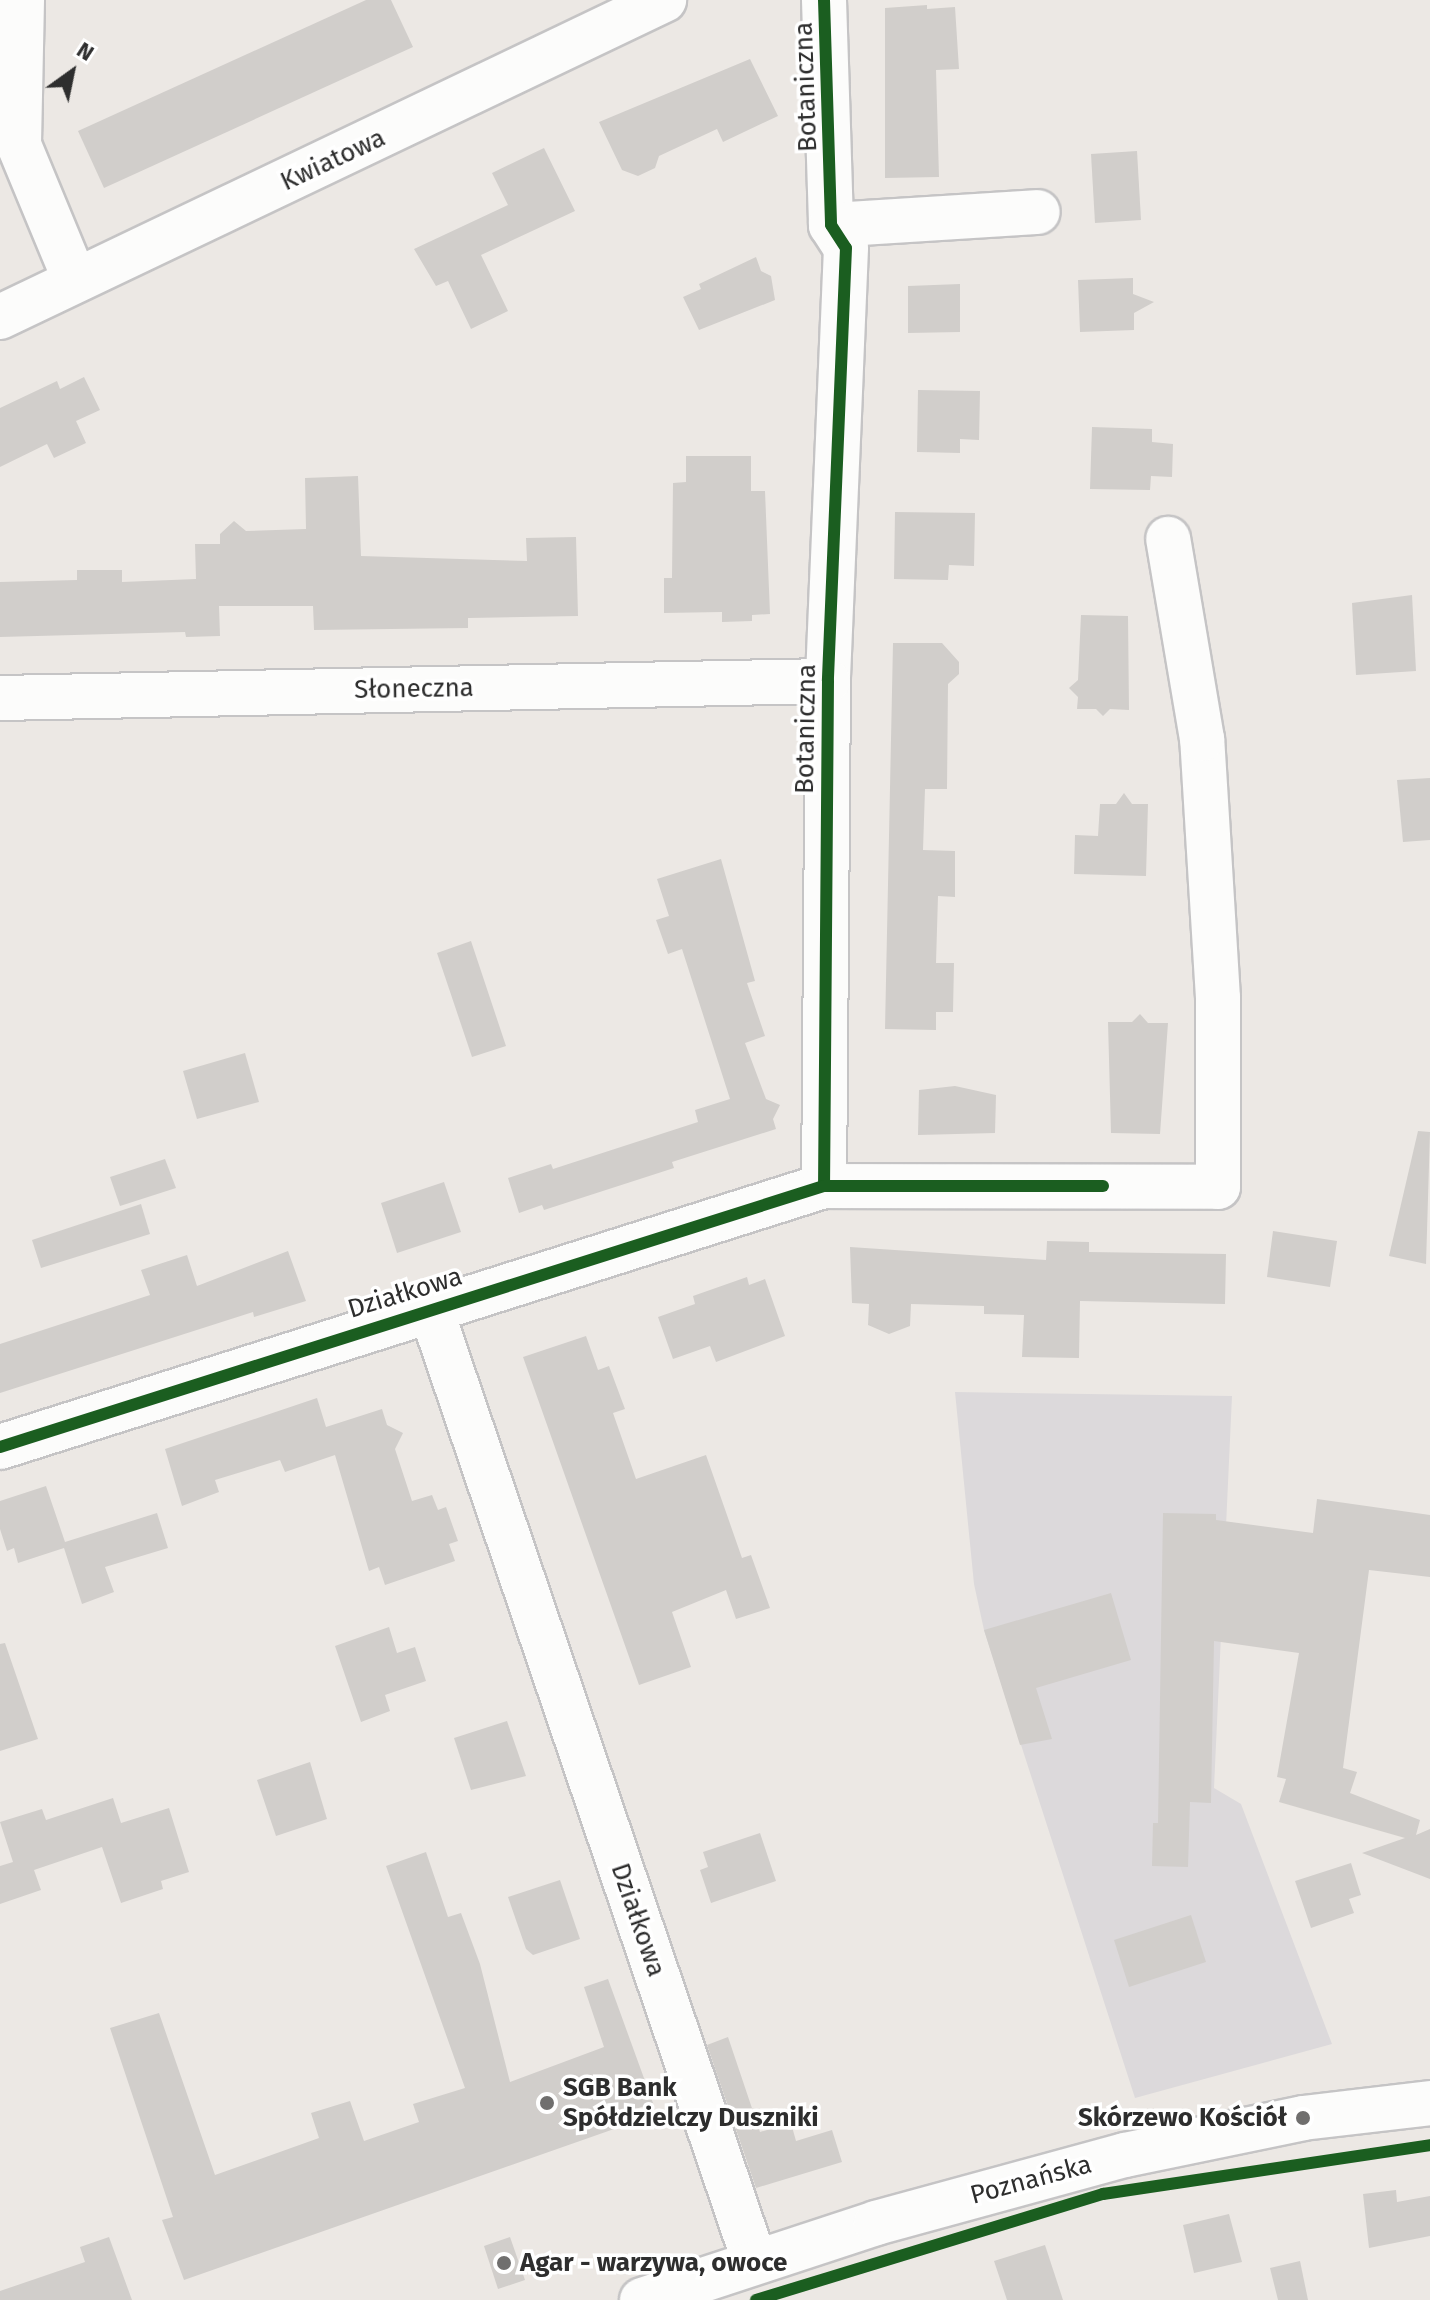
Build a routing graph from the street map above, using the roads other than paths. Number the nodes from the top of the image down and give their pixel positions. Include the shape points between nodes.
1 (22, 0) edge
2 (664, 0) edge
3 (824, 0) edge
4 (9, 115) edge
5 (1038, 212) dead end
6 (831, 225) junction
7 (75, 280) junction
8 (0, 317) edge
9 (1168, 539) dead end
10 (828, 681) junction
11 (0, 698) edge
12 (824, 1186) junction
13 (430, 1307) junction
14 (0, 1447) edge
15 (1430, 2103) edge
16 (754, 2260) junction
17 (642, 2300) edge

1 - 4 street
2 - 7 street, Kwiatowa
3 - 6 street, Botaniczna
4 - 7 street
5 - 6 street
6 - 10 street, Botaniczna via 846,248
7 - 8 street, Kwiatowa
9 - 12 street via 1202,739 1218,998 1218,1187
10 - 11 street, Słoneczna
10 - 12 street, Botaniczna
12 - 13 street, Działkowa
13 - 14 street, Działkowa
13 - 16 street, Działkowa
15 - 16 street, Poznańska via 1303,2118 1125,2155
16 - 17 street, Poznańska

